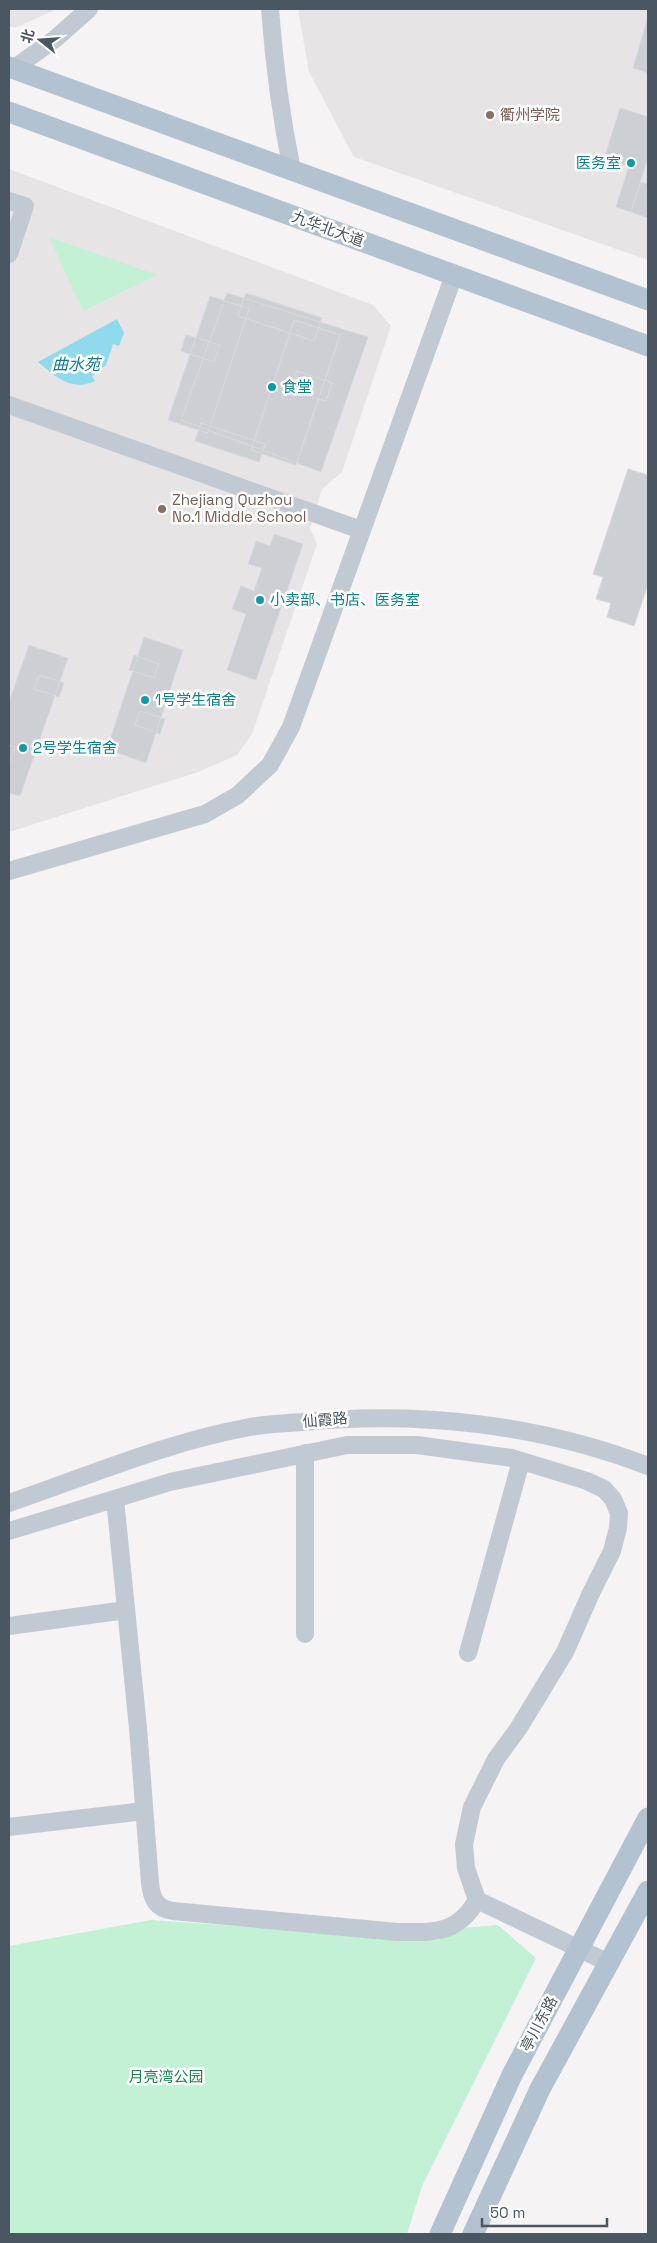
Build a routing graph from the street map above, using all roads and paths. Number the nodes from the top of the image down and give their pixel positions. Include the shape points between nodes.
1 (89, 9) edge
2 (270, 9) edge
3 (11, 68) edge
4 (9, 112) edge
5 (292, 170) junction
6 (9, 201) edge
7 (9, 254) edge
8 (454, 275) junction
9 (648, 300) edge
10 (648, 346) edge
11 (9, 405) edge
12 (361, 530) junction
13 (9, 871) edge
14 (305, 1453) junction
15 (521, 1461) junction
16 (648, 1466) edge
17 (116, 1499) junction
18 (9, 1503) edge
19 (9, 1531) edge
20 (126, 1610) junction
21 (9, 1626) edge
22 (305, 1634) dead end
23 (468, 1653) dead end
24 (144, 1811) junction
25 (648, 1818) edge
26 (9, 1827) edge
27 (648, 1891) edge
28 (477, 1900) junction
29 (579, 1949) junction
30 (609, 1964) junction
31 (440, 2234) edge
32 (473, 2234) edge

1 - 3 street via 54,39
2 - 5 street via 282,124
3 - 5 main road
4 - 8 main road, 九华北大道
5 - 9 main road
6 - 7 street via 25,206
8 - 10 main road, 九华北大道
8 - 12 street
11 - 12 street
12 - 13 street via 290,727 270,765 238,795 205,814
14 - 15 street via 347,1445 416,1445
14 - 17 street via 170,1482
14 - 22 street
15 - 23 street
15 - 28 street via 604,1489 614,1499 618,1528 612,1551 565,1652 496,1759 472,1807 464,1844 466,1868
16 - 18 street, 仙霞路 via 537,1433 443,1419 348,1418 250,1427 170,1447
17 - 19 street
17 - 20 street
20 - 21 street
20 - 24 street
24 - 26 street
24 - 28 street via 151,1895 162,1909 397,1932 434,1932 457,1924 469,1914
25 - 29 main road, 亭川东路
27 - 30 main road
28 - 29 street
29 - 30 street
29 - 31 main road, 亭川东路 via 512,2075
30 - 32 main road via 540,2089

